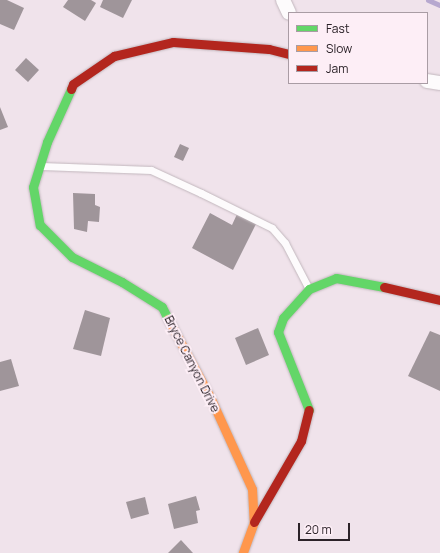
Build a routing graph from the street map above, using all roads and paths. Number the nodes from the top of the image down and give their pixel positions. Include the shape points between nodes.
1 (283, 0) edge
2 (289, 12) edge
3 (288, 54) edge
4 (428, 81) edge
5 (440, 83) edge
6 (40, 166) junction
7 (310, 289) junction
8 (440, 300) edge
9 (254, 522) junction
10 (244, 553) edge

1 - 2 street
3 - 6 street, Bryce Canyon Drive via 269,49 173,42 114,56 73,84 47,142
4 - 5 street
6 - 7 lane via 151,170 272,228 285,242
6 - 9 street, Bryce Canyon Drive via 33,187 40,225 72,257 122,282 162,307 211,399 252,489
7 - 8 street via 336,278 422,294
7 - 9 street via 284,318 278,332 309,408 301,441
9 - 10 street, Bryce Canyon Drive

